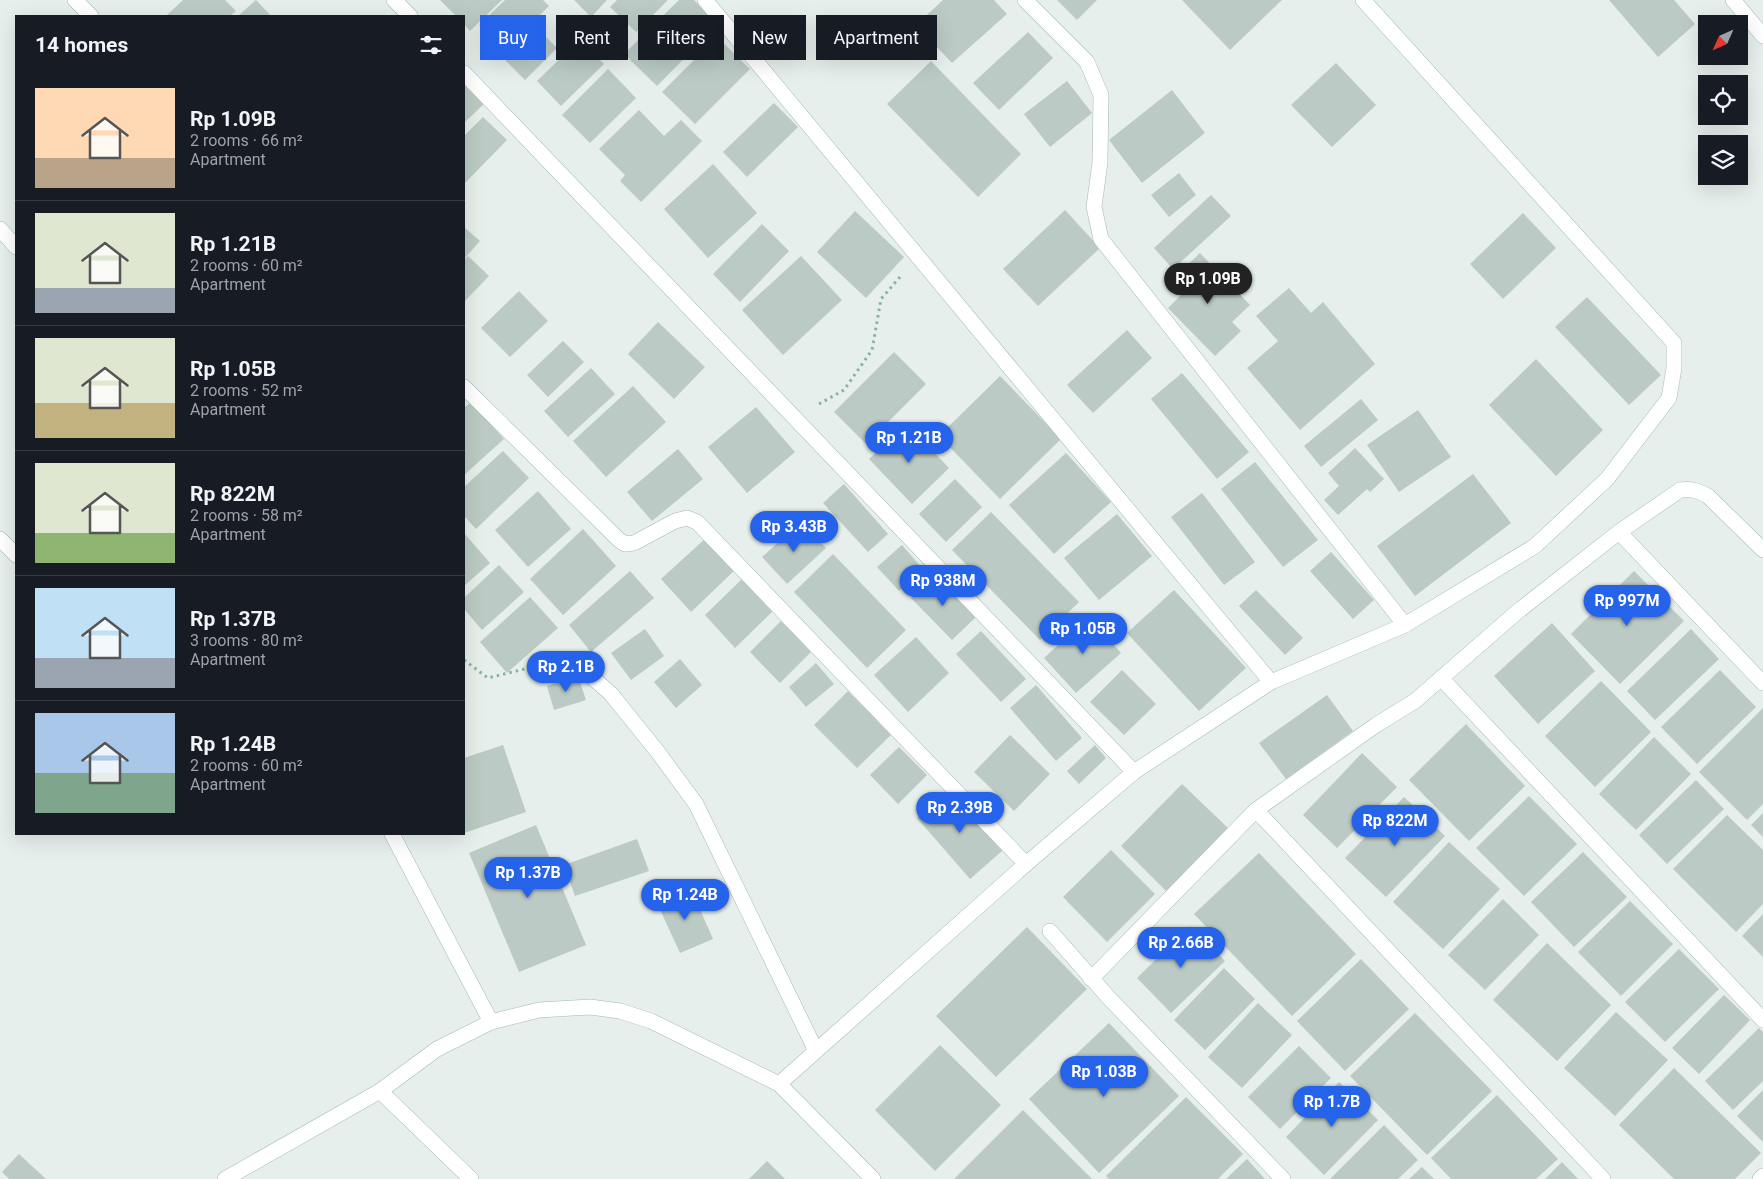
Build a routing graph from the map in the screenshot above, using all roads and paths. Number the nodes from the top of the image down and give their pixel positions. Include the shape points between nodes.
1 (75, 0) edge
2 (394, 0) edge
3 (705, 0) edge
4 (1025, 0) edge
5 (1363, 0) edge
6 (1733, 0) edge
7 (90, 15) edge
8 (409, 15) edge
9 (1763, 36) edge
10 (465, 74) edge
11 (0, 229) edge
12 (15, 246) edge
13 (917, 256) junction
14 (465, 388) edge
15 (794, 418) junction
16 (1619, 532) junction
17 (0, 538) edge
18 (1763, 550) edge
19 (15, 554) edge
20 (1405, 625) junction
21 (465, 661) edge
22 (584, 669) joint
23 (1441, 678) junction
24 (1271, 682) junction
25 (1763, 683) edge
26 (1134, 772) junction
27 (1256, 810) junction
28 (393, 835) edge
29 (1026, 864) junction
30 (1050, 930) dead end
31 (1091, 979) junction
32 (1763, 1020) edge
33 (490, 1022) junction
34 (816, 1051) junction
35 (780, 1084) junction
36 (380, 1091) junction
37 (1763, 1176) edge
38 (225, 1179) edge
39 (470, 1179) edge
40 (873, 1179) edge
41 (1283, 1179) edge
42 (1603, 1179) edge
43 (1760, 1179) edge

1 - 7 street
2 - 8 street
3 - 13 street
4 - 20 street via 1087,62 1101,94 1100,162 1094,207 1101,239
5 - 20 street via 1674,343 1669,398 1607,479 1535,546
6 - 9 street
10 - 15 street
11 - 12 street
13 - 15 path via 880,299 872,350 844,390
13 - 24 street
14 - 29 street via 618,540 634,543 675,521 687,518 697,522
15 - 26 street
16 - 18 street via 1680,490 1687,489 1708,496
16 - 23 street via 1517,612
16 - 25 street
17 - 19 street
20 - 24 street
21 - 22 path via 488,678 553,662
22 - 34 street via 611,694 696,804
23 - 27 street via 1415,701
23 - 32 street
24 - 26 street
26 - 29 street
27 - 31 street
27 - 42 street
28 - 33 street
29 - 34 street
30 - 31 street
31 - 41 street
33 - 35 street via 538,1010 590,1008 620,1012 651,1021
33 - 36 street via 437,1050
34 - 35 street
35 - 40 street
36 - 38 street
36 - 39 street
37 - 43 street

